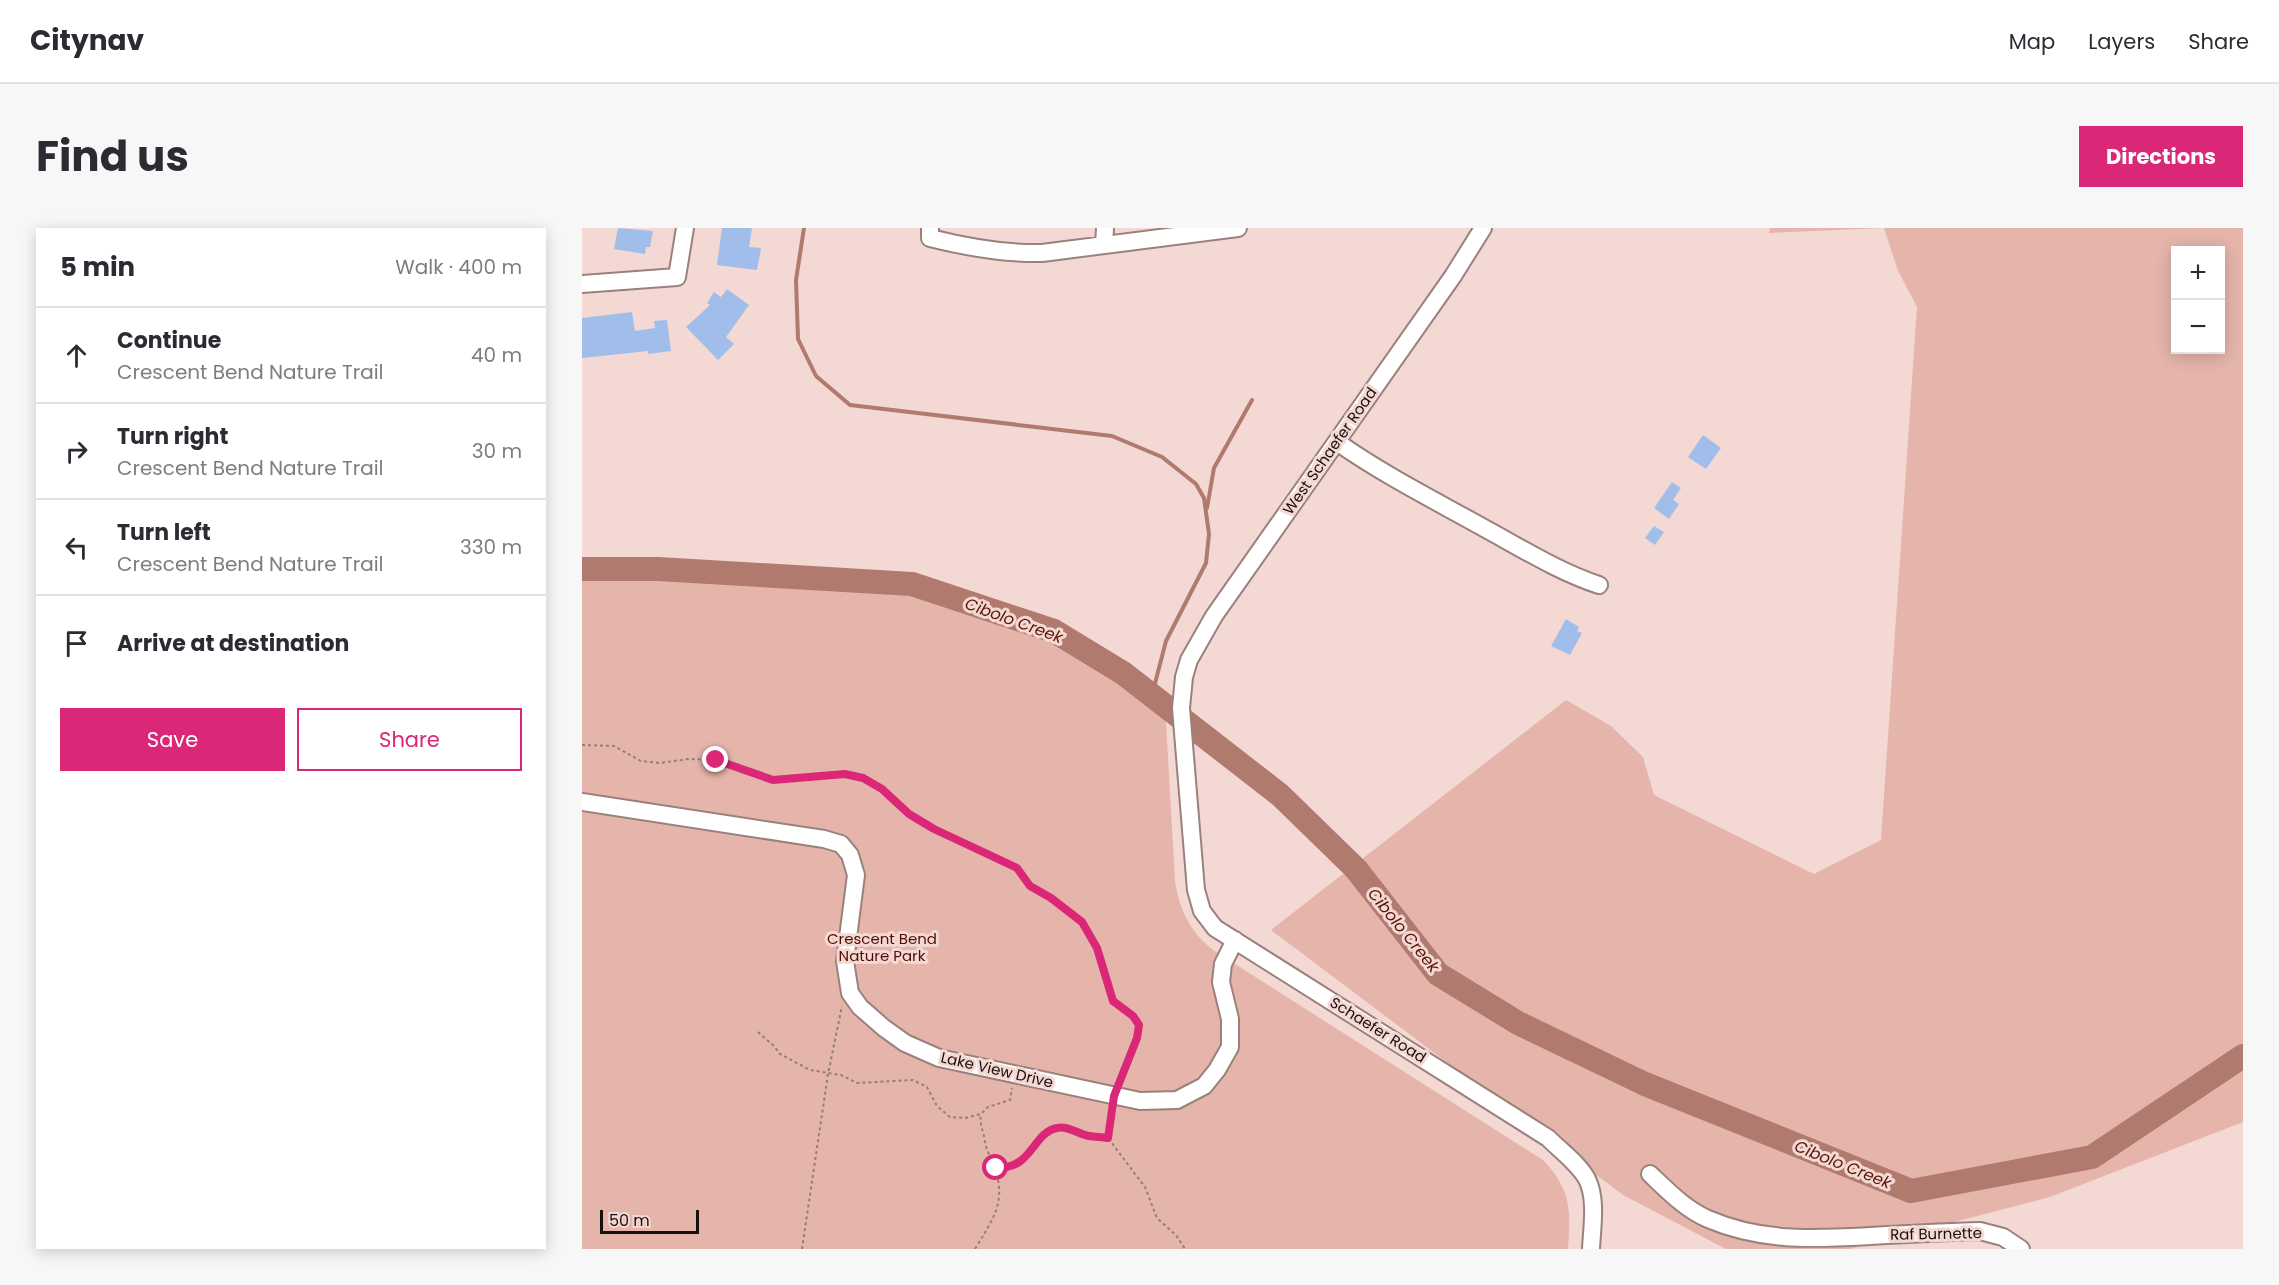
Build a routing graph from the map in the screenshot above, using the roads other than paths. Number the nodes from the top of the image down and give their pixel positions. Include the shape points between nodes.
1 (685, 228) edge
2 (1105, 228) edge
3 (1238, 228) edge
4 (1483, 228) edge
5 (930, 233) edge
6 (1104, 245) junction
7 (582, 284) edge
8 (1337, 442) junction
9 (1599, 585) dead end
10 (1188, 797) joint
11 (582, 802) edge
12 (1235, 940) junction
13 (1650, 1174) dead end
14 (1591, 1249) edge
15 (2021, 1249) edge

1 - 7 street via 677,277
2 - 6 street
3 - 6 street
4 - 8 street, West Schaefer Road
5 - 6 street via 959,245 1020,254
8 - 9 street via 1393,479
8 - 10 street, West Schaefer Road via 1205,630 1189,660 1181,708
10 - 12 street, Schaefer Road via 1196,890 1202,911 1215,928
11 - 12 street, Lake View Drive via 841,844 850,855 856,875 845,961 850,993 860,1007 905,1043 939,1058 1114,1096 1140,1101 1177,1100 1204,1086 1217,1070 1230,1047 1230,1019 1221,982 1223,964
12 - 14 street, Schaefer Road via 1548,1138 1587,1180 1593,1206
13 - 15 street, Raf Burnette via 1681,1203 1706,1218 1776,1238 1980,1231 2003,1237

